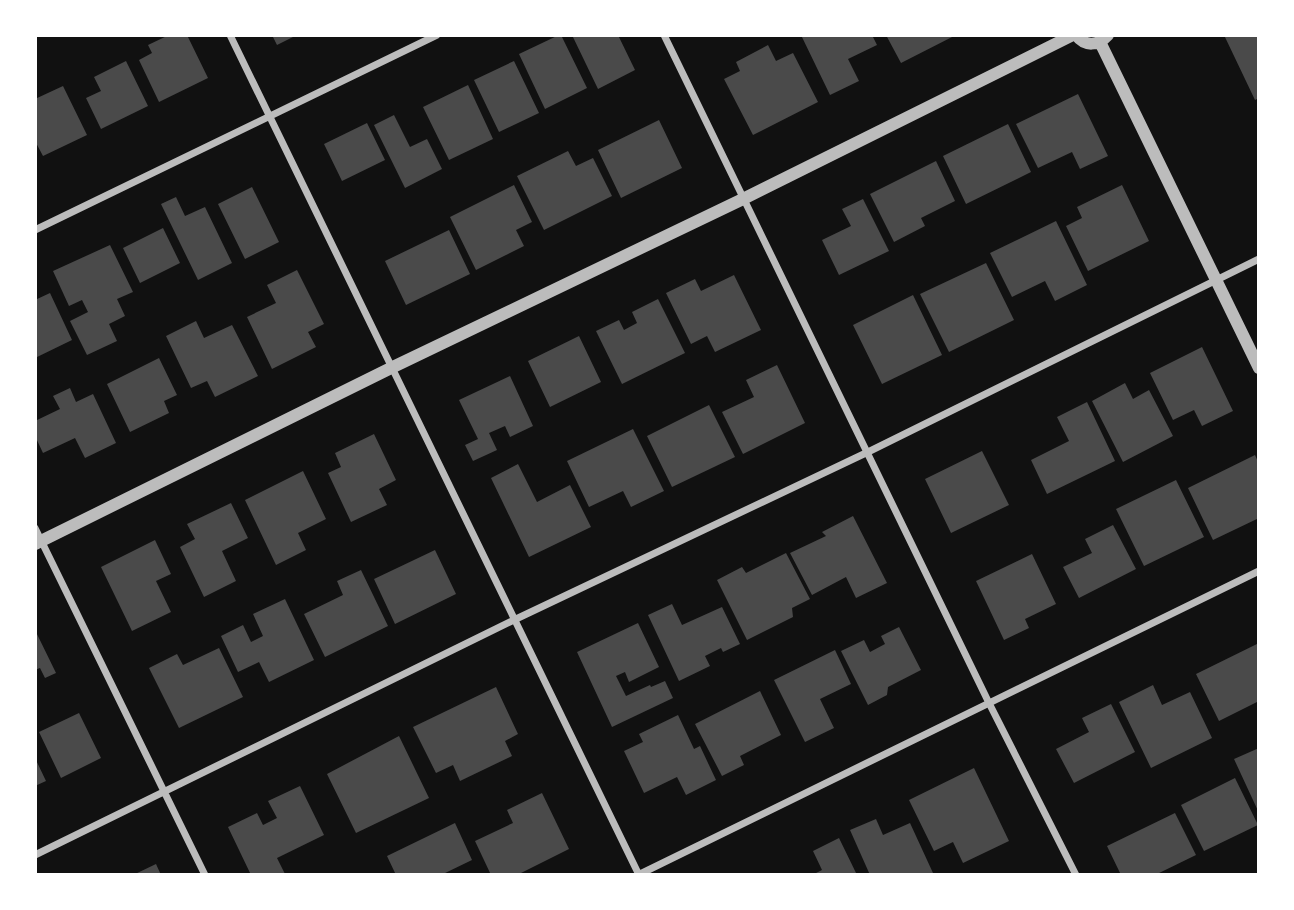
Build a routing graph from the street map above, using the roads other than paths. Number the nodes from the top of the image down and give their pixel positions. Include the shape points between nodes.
1 (230, 35) edge
2 (437, 35) edge
3 (664, 35) edge
4 (1074, 35) edge
5 (1104, 39) edge
6 (270, 115) junction
7 (743, 199) junction
8 (35, 230) edge
9 (1259, 259) edge
10 (1216, 280) junction
11 (393, 367) junction
12 (1259, 368) edge
13 (868, 452) junction
14 (35, 528) edge
15 (38, 542) edge
16 (1259, 572) edge
17 (516, 619) junction
18 (989, 703) junction
19 (164, 792) junction
20 (35, 855) edge
21 (205, 875) edge
22 (639, 875) edge
23 (1076, 875) edge

1 - 6 street
2 - 6 street
3 - 7 street
4 - 5 street via 1088,44
4 - 7 street
5 - 10 street
6 - 8 street
6 - 11 street
7 - 11 street
7 - 13 street
9 - 10 street
10 - 12 street
10 - 13 street
11 - 15 street
11 - 17 street
13 - 17 street
13 - 18 street
14 - 15 street
15 - 19 street
16 - 18 street
17 - 19 street
17 - 22 street
18 - 22 street
18 - 23 street
19 - 20 street
19 - 21 street

